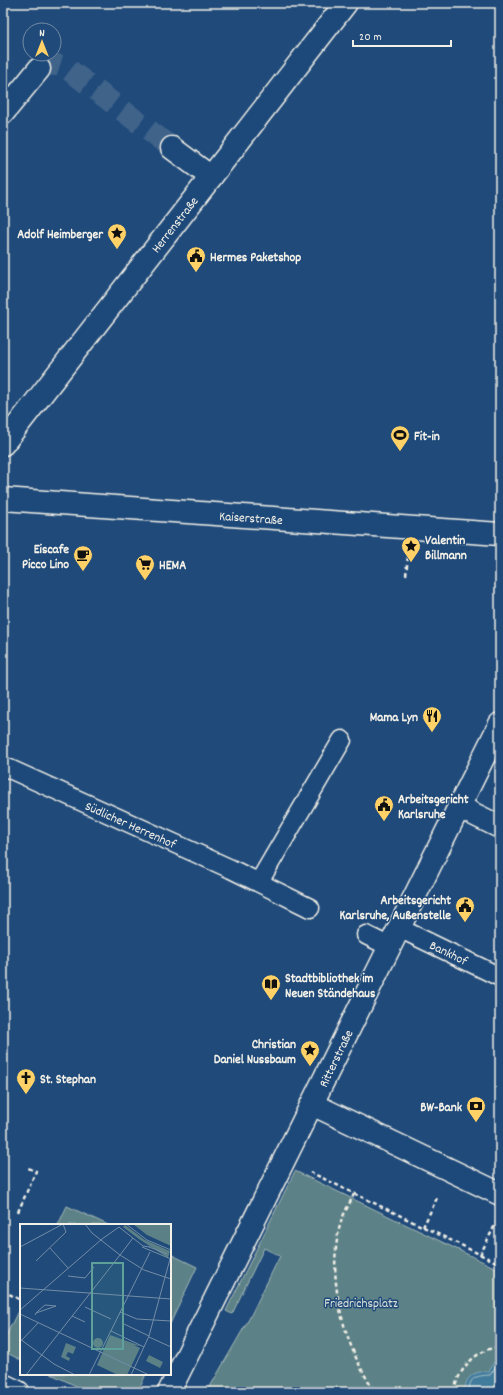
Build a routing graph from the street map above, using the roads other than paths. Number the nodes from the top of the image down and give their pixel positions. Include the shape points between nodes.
1 (346, 3) edge
2 (39, 69) tunnel mouth
3 (3, 112) edge
4 (172, 148) tunnel mouth
5 (211, 177) junction
6 (3, 444) edge
7 (3, 499) edge
8 (500, 534) edge
9 (500, 724) edge
10 (342, 740) dead end
11 (3, 766) edge
12 (459, 807) junction
13 (500, 827) edge
14 (260, 882) junction
15 (310, 908) dead end
16 (366, 935) dead end
17 (394, 937) junction
18 (500, 977) edge
19 (312, 1104) junction
20 (500, 1194) edge
21 (3, 1385) edge
22 (18, 1392) edge
23 (170, 1392) edge

1 - 5 street, Herrenstraße
2 - 3 street
4 - 5 street
5 - 6 street, Herrenstraße
7 - 8 street, Kaiserstraße
9 - 12 street, Ritterstraße
10 - 14 lane
11 - 14 lane, Südlicher Herrenhof
12 - 13 street
12 - 17 street, Ritterstraße
14 - 15 lane, Südlicher Herrenhof
16 - 17 lane
17 - 18 lane, Bankhof
17 - 19 street, Ritterstraße
19 - 20 street
19 - 23 street, Ritterstraße
21 - 22 street

